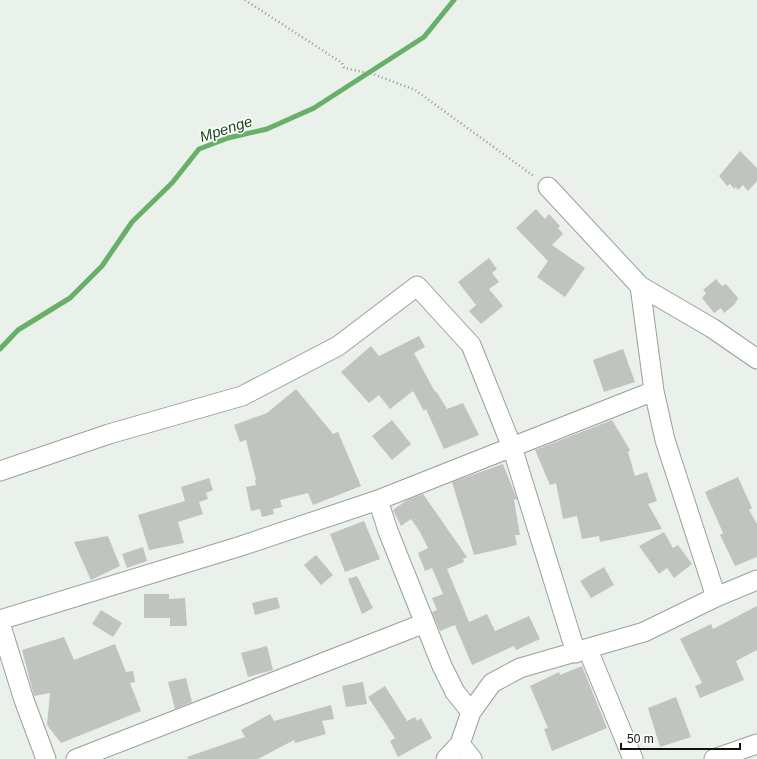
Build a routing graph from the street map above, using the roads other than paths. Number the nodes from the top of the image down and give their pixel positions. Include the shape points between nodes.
1 (548, 187) road end
2 (640, 286) junction
3 (757, 359) edge
4 (654, 391) junction
5 (512, 447) junction
6 (0, 471) edge
7 (378, 500) junction
8 (757, 580) edge
9 (716, 597) junction
10 (0, 621) edge
11 (425, 623) junction
12 (582, 651) junction
13 (471, 712) junction
14 (460, 744) junction
15 (757, 744) edge
16 (46, 759) edge
17 (76, 759) edge
18 (446, 759) edge
19 (472, 759) edge
20 (634, 759) edge
21 (714, 759) edge

1 - 2 street
2 - 3 street via 712,328
2 - 4 street
4 - 5 street
4 - 9 street via 665,440
5 - 6 street via 471,345 417,286 338,346 242,396 109,434
5 - 7 street
5 - 12 street
7 - 10 street via 241,546
7 - 11 street
8 - 9 street
9 - 12 street via 644,632
10 - 16 street via 24,700
11 - 13 street via 454,692
11 - 17 street
12 - 13 street via 520,668 492,683
12 - 20 street
13 - 14 street
14 - 18 street
14 - 19 street
15 - 21 street

